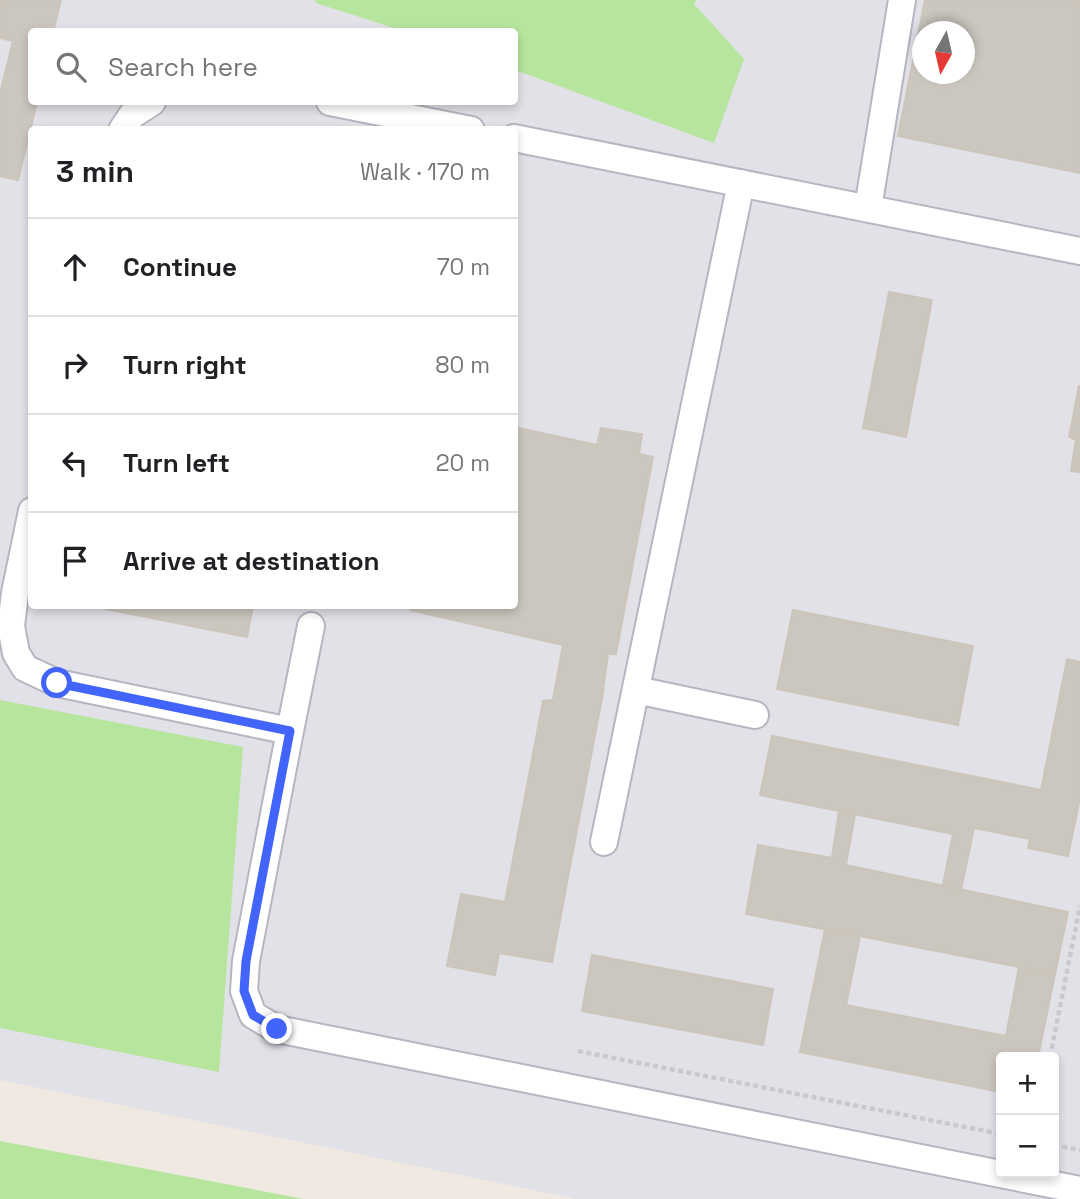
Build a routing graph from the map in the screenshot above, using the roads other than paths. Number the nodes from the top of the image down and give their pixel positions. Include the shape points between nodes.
1 (902, 0) edge
2 (147, 105) edge
3 (337, 105) edge
4 (372, 120) edge
5 (124, 126) edge
6 (431, 126) edge
7 (518, 139) edge
8 (741, 183) junction
9 (868, 208) junction
10 (1080, 251) edge
11 (28, 531) edge
12 (311, 626) dead end
13 (636, 690) junction
14 (755, 715) dead end
15 (290, 731) junction
16 (604, 842) dead end
17 (1080, 1190) edge

1 - 9 lane
2 - 5 lane
3 - 4 lane
4 - 6 lane
7 - 8 lane
8 - 9 lane
8 - 13 lane
9 - 10 lane
11 - 15 lane via 11,626 16,653 25,668 57,683
12 - 15 lane
13 - 14 lane
13 - 16 lane
15 - 17 lane via 244,991 253,1015 277,1029

